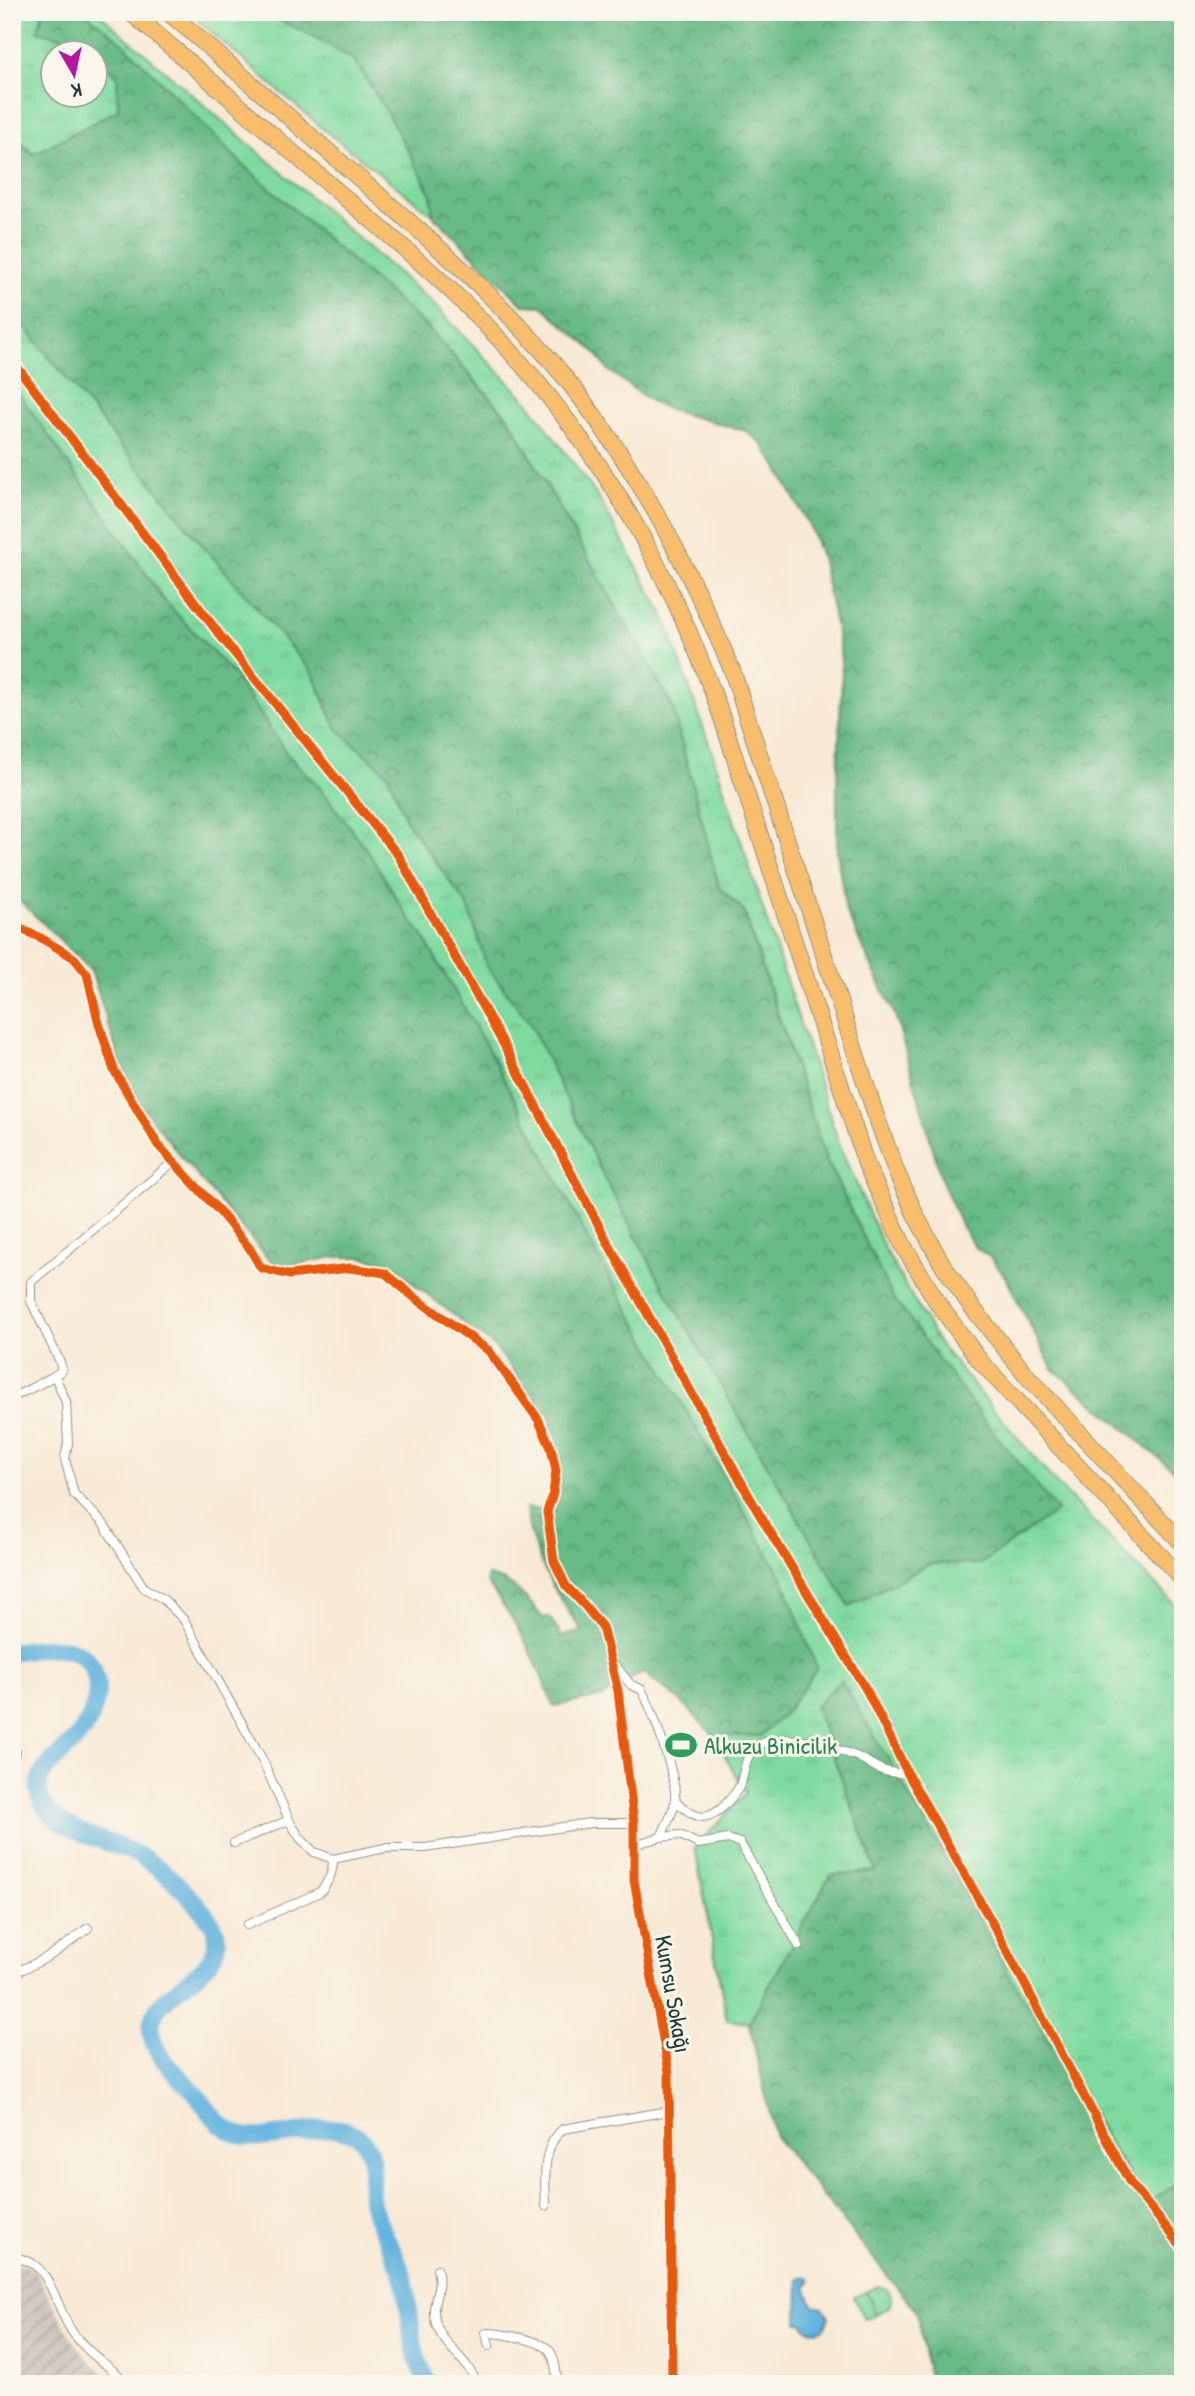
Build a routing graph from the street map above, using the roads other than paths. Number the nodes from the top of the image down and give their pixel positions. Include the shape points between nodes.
1 (130, 12) edge
2 (168, 12) edge
3 (12, 360) edge
4 (12, 925) edge
5 (173, 1163) junction
6 (55, 1376) junction
7 (12, 1398) edge
8 (1183, 1544) edge
9 (1183, 1580) edge
10 (610, 1656) junction
11 (908, 1774) junction
12 (676, 1800) junction
13 (289, 1820) junction
14 (634, 1823) junction
15 (661, 1837) junction
16 (234, 1843) dead end
17 (633, 1845) junction
18 (333, 1859) junction
19 (247, 1925) dead end
20 (88, 1928) dead end
21 (799, 1946) dead end
22 (12, 1973) edge
23 (669, 2111) junction
24 (546, 2206) dead end
25 (1183, 2248) edge
26 (12, 2258) edge
27 (437, 2269) dead end
28 (489, 2346) dead end
29 (128, 2384) edge
30 (477, 2384) edge
31 (558, 2384) edge
32 (672, 2384) edge

1 - 9 highway via 467,307 551,400 608,478 690,630 862,1154 898,1235 939,1306 986,1368
2 - 8 highway via 476,280 560,372 621,454 684,563 732,670 874,1113 916,1216 956,1286 1005,1352
3 - 11 street via 219,634 398,855 608,1243 758,1512 867,1691
4 - 5 street via 74,958 87,974 114,1070
5 - 6 street via 31,1282 31,1301 60,1362 62,1370
5 - 10 street via 219,1211 261,1268 289,1275 350,1268 385,1273 489,1351 538,1419 551,1448 556,1471 547,1512 554,1561 566,1586 602,1627
6 - 7 street
6 - 13 street via 66,1402 65,1459 74,1494 103,1523 144,1588 184,1620 251,1737
10 - 12 street via 620,1673 648,1700
10 - 14 street, Kumsu Sokağı
11 - 12 street via 884,1772 856,1755 782,1738 756,1746 733,1796 716,1814 696,1816
11 - 25 street via 1130,2183
12 - 15 street
13 - 16 street
13 - 18 street via 314,1852
14 - 17 street, Kumsu Sokağı
14 - 18 street via 590,1823 425,1848 385,1848
15 - 17 street
15 - 21 street via 680,1835 698,1844 728,1839 740,1843
17 - 23 street, Kumsu Sokağı via 634,1880 669,2072
18 - 19 street via 333,1871 320,1892
20 - 22 street via 50,1957
23 - 24 street via 563,2129 555,2135 548,2150
23 - 32 street, Kumsu Sokağı
26 - 29 street via 30,2260 37,2266 72,2332
27 - 30 street via 441,2282 434,2306 436,2323
28 - 31 street via 486,2333 545,2346 552,2352

